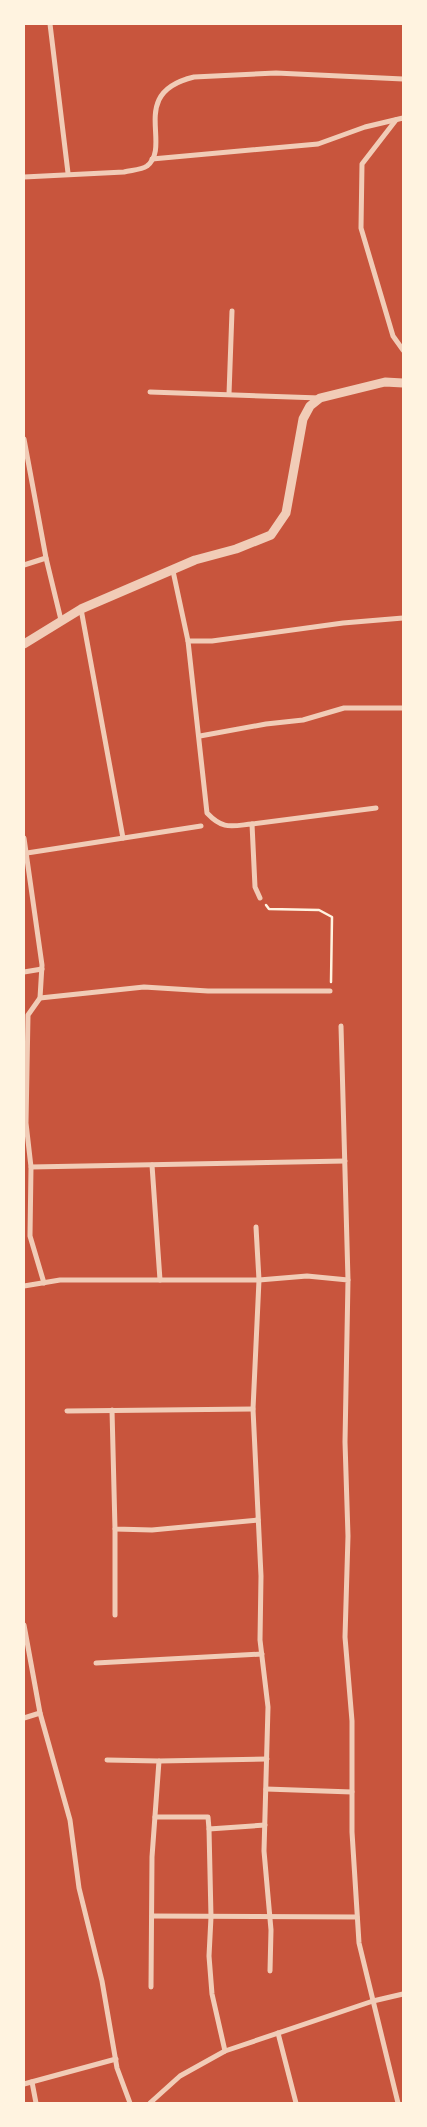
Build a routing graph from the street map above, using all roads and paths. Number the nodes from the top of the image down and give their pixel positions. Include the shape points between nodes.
1 (50, 24) edge
2 (403, 79) edge
3 (403, 118) edge
4 (396, 120) junction
5 (152, 159) junction
6 (68, 173) junction
7 (24, 176) edge
8 (232, 311) dead end
9 (403, 350) edge
10 (403, 383) edge
11 (150, 392) dead end
12 (229, 394) junction
13 (320, 398) junction
14 (24, 439) edge
15 (30, 466) junction
16 (24, 468) edge
17 (46, 558) junction
18 (24, 565) edge
19 (174, 570) junction
20 (81, 609) junction
21 (403, 618) edge
22 (61, 620) junction
23 (188, 641) junction
24 (24, 644) edge
25 (403, 708) edge
26 (200, 736) junction
27 (376, 808) dead end
28 (252, 824) junction
29 (201, 826) dead end
30 (24, 838) edge
31 (123, 838) junction
32 (27, 853) junction
33 (260, 898) joint
34 (42, 969) junction
35 (24, 972) edge
36 (330, 991) joint
37 (40, 998) junction
38 (341, 1026) dead end
39 (25, 1117) edge
40 (345, 1161) junction
41 (152, 1164) junction
42 (31, 1166) junction
43 (31, 1196) junction
44 (24, 1197) edge
45 (256, 1227) dead end
46 (160, 1280) junction
47 (259, 1280) junction
48 (348, 1280) junction
49 (44, 1283) junction
50 (24, 1286) edge
51 (253, 1409) junction
52 (112, 1410) junction
53 (67, 1411) dead end
54 (258, 1520) junction
55 (115, 1529) junction
56 (114, 1615) dead end
57 (24, 1625) edge
58 (262, 1654) junction
59 (96, 1664) dead end
60 (40, 1713) junction
61 (24, 1718) edge
62 (267, 1759) junction
63 (107, 1760) dead end
64 (159, 1761) junction
65 (266, 1789) junction
66 (352, 1792) junction
67 (155, 1817) junction
68 (265, 1825) junction
69 (209, 1829) junction
70 (270, 1915) junction
71 (152, 1916) junction
72 (211, 1917) junction
73 (357, 1917) junction
74 (270, 1971) dead end
75 (151, 1987) dead end
76 (403, 1994) edge
77 (373, 2001) junction
78 (278, 2033) junction
79 (225, 2051) junction
80 (116, 2059) junction
81 (32, 2082) junction
82 (24, 2084) edge
83 (36, 2103) edge
84 (130, 2103) edge
85 (150, 2103) edge
86 (296, 2103) edge
87 (398, 2103) edge

1 - 6 street
2 - 5 street via 276,73 182,79 163,93 157,102
3 - 4 street
4 - 5 street via 318,144
4 - 9 street via 362,164 361,228 393,336
5 - 6 street via 140,169
6 - 7 street
8 - 12 street
10 - 13 street via 385,382
11 - 12 street
12 - 13 street
13 - 19 street via 310,406 303,419 286,513 271,535
14 - 15 street
15 - 16 street
15 - 17 street
17 - 18 street
17 - 22 street
19 - 20 street
19 - 23 street
20 - 22 street
20 - 31 street
21 - 23 street via 212,641
22 - 24 street
23 - 26 street
25 - 26 street via 344,708 303,720
26 - 28 street via 207,813 224,826
27 - 28 street
28 - 33 street via 256,887
29 - 31 street
30 - 32 street
31 - 32 street
32 - 34 street
33 - 36 path via 269,909 319,910 332,917
34 - 35 street
34 - 37 street
36 - 37 street via 208,991 144,987
37 - 39 street via 28,1015
38 - 40 street
39 - 42 street
40 - 41 street
40 - 48 street
41 - 42 street
41 - 46 street
42 - 43 street
43 - 44 street
43 - 49 street via 30,1236
45 - 47 street
46 - 47 street
46 - 49 street via 60,1280
47 - 48 street via 308,1276
47 - 51 street
48 - 66 street via 345,1637 352,1721
49 - 50 street
51 - 52 street
51 - 54 street
52 - 53 street
52 - 55 street
54 - 55 street via 152,1530
54 - 58 street
55 - 56 street
57 - 60 street
58 - 59 street
58 - 62 street via 268,1708
60 - 61 street
60 - 80 street via 70,1820 79,1888 102,1981
62 - 64 street
62 - 65 street
63 - 64 street
64 - 67 street
65 - 66 street
65 - 68 street
66 - 73 street
67 - 69 street via 208,1817
67 - 71 street
68 - 69 street
68 - 70 street
69 - 72 street
70 - 72 street
70 - 73 street
70 - 74 street
71 - 72 street
71 - 75 street
72 - 79 street via 209,1956 212,1994
73 - 77 street via 359,1944
76 - 77 street
77 - 78 street
77 - 87 street
78 - 79 street
78 - 86 street
79 - 85 street via 180,2076
80 - 81 street
80 - 84 street
81 - 82 street
81 - 83 street

